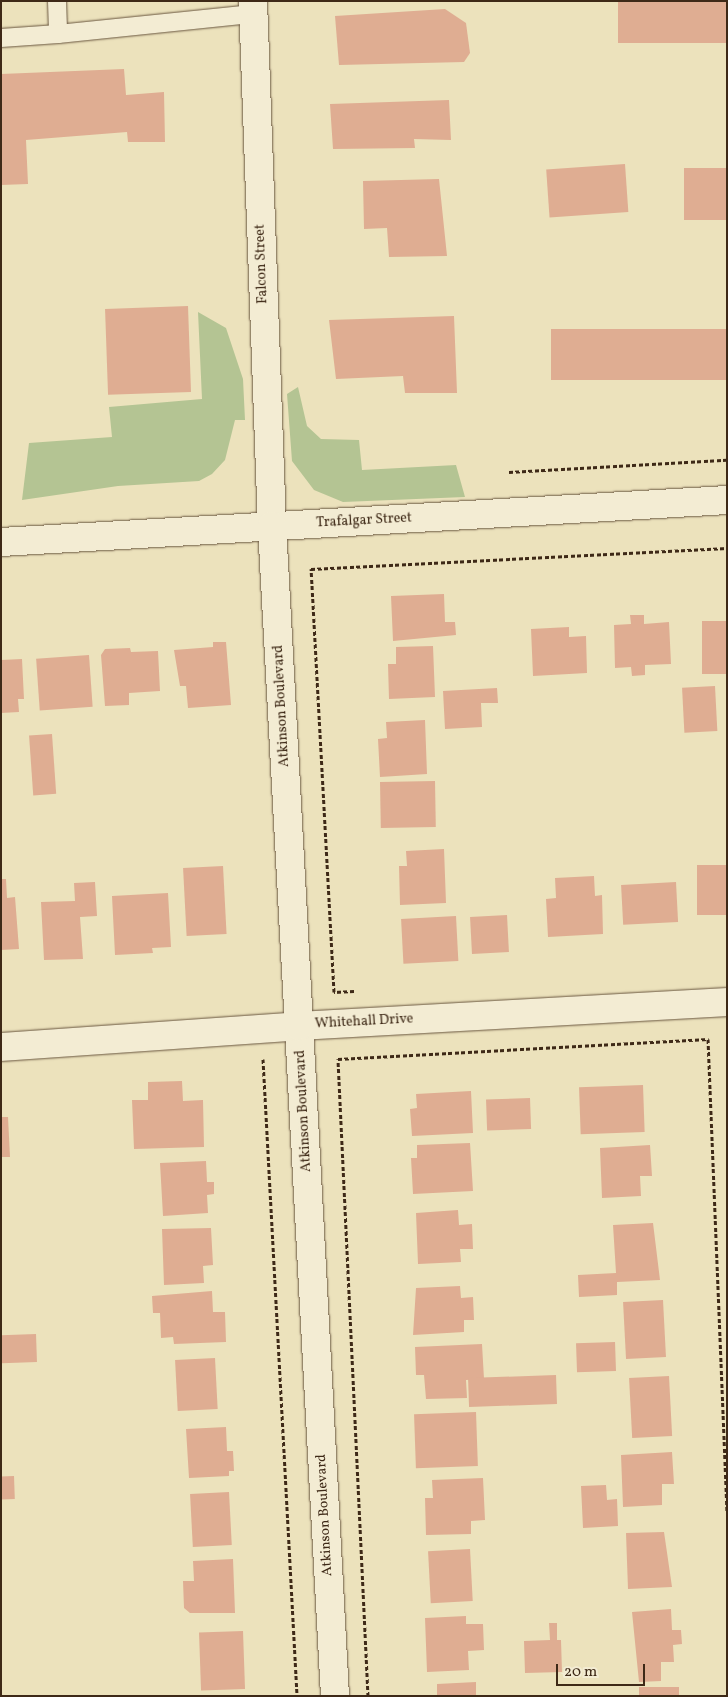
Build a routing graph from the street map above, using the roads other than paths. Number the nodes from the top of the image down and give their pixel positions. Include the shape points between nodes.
1 (57, 1) edge
2 (253, 8) edge
3 (58, 34) junction
4 (1, 38) edge
5 (727, 500) edge
6 (272, 526) junction
7 (1, 542) edge
8 (727, 1002) edge
9 (300, 1026) junction
10 (1, 1047) edge
11 (335, 1696) edge

1 - 3 lane
2 - 3 lane
2 - 6 street, Falcon Street
3 - 4 lane
5 - 6 street, Trafalgar Street
6 - 7 street, Trafalgar Street
6 - 9 street, Atkinson Boulevard
8 - 9 street, Whitehall Drive
9 - 10 street, Whitehall Drive
9 - 11 street, Atkinson Boulevard

